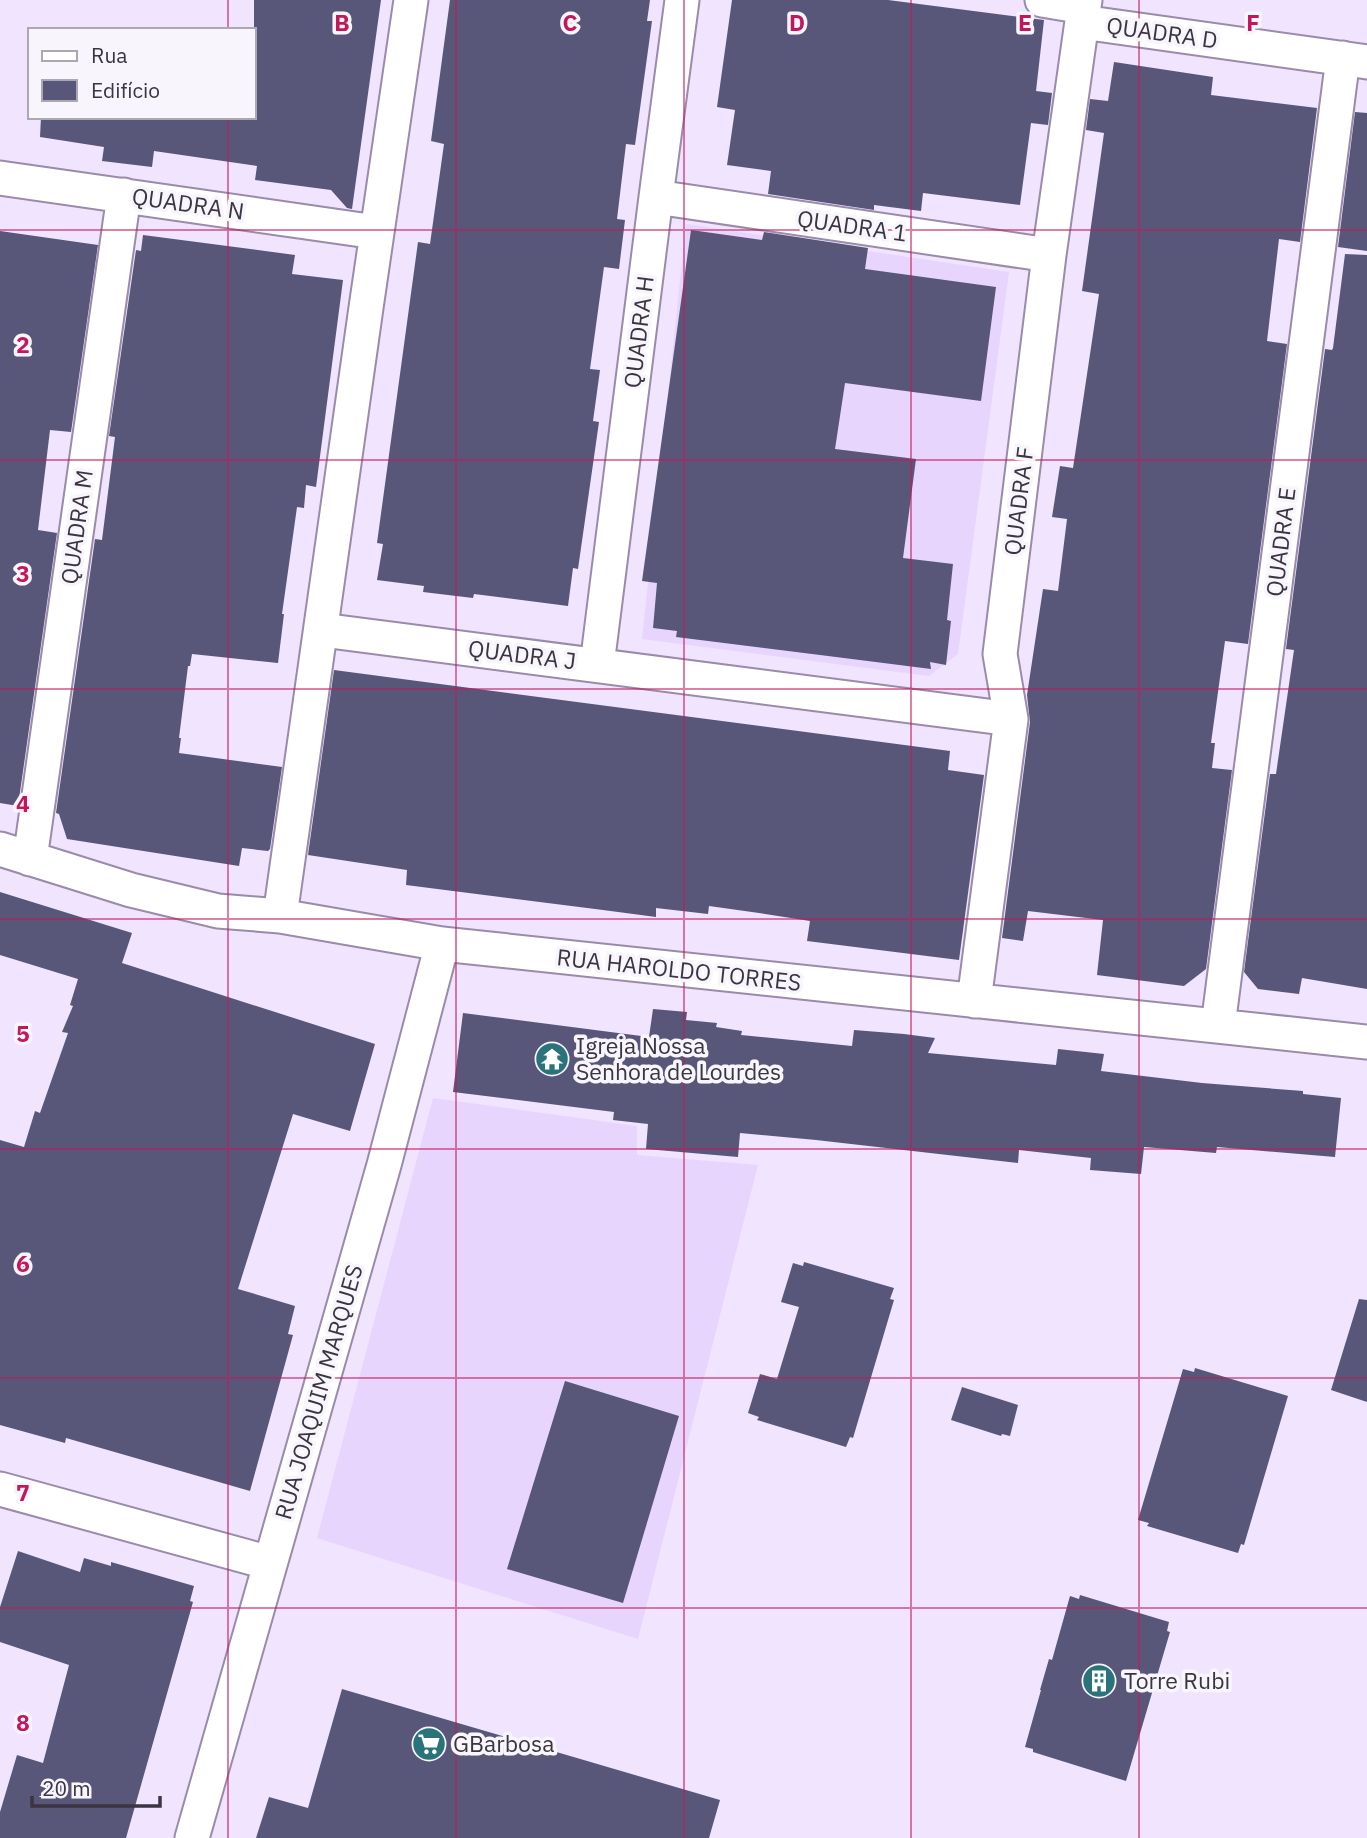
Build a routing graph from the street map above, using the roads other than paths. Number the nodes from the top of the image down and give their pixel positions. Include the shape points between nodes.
1 (411, 0) edge
2 (682, 0) edge
3 (1042, 0) edge
4 (1084, 10) edge
5 (1355, 60) edge
6 (0, 178) edge
7 (124, 195) junction
8 (656, 197) junction
9 (376, 232) junction
10 (1049, 255) junction
11 (322, 630) junction
12 (597, 665) junction
13 (1011, 719) junction
14 (15, 854) edge
15 (280, 916) junction
16 (442, 944) junction
17 (974, 1001) junction
18 (1218, 1026) junction
19 (1367, 1042) edge
20 (0, 1489) edge
21 (270, 1563) junction
22 (192, 1838) edge

1 - 9 street
2 - 8 street, QUADRA H
3 - 4 street, QUADRA D
4 - 5 street, QUADRA D
4 - 10 street, QUADRA F
5 - 18 street, QUADRA E
6 - 7 street, QUADRA N
7 - 9 street, QUADRA N
7 - 14 street, QUADRA M
8 - 10 street, QUADRA 1
8 - 12 street, QUADRA H
9 - 11 street
10 - 13 street, QUADRA F via 1000,654
11 - 12 street, QUADRA J
11 - 15 street
12 - 13 street, QUADRA J
13 - 17 street, QUADRA F
14 - 15 street, RUA HAROLDO TORRES via 218,911
15 - 16 street, RUA HAROLDO TORRES
16 - 17 street, RUA HAROLDO TORRES
16 - 21 street, RUA JOAQUIM MARQUES
17 - 18 street, RUA HAROLDO TORRES
18 - 19 street, RUA HAROLDO TORRES
20 - 21 street
21 - 22 street, RUA JOAQUIM MARQUES

